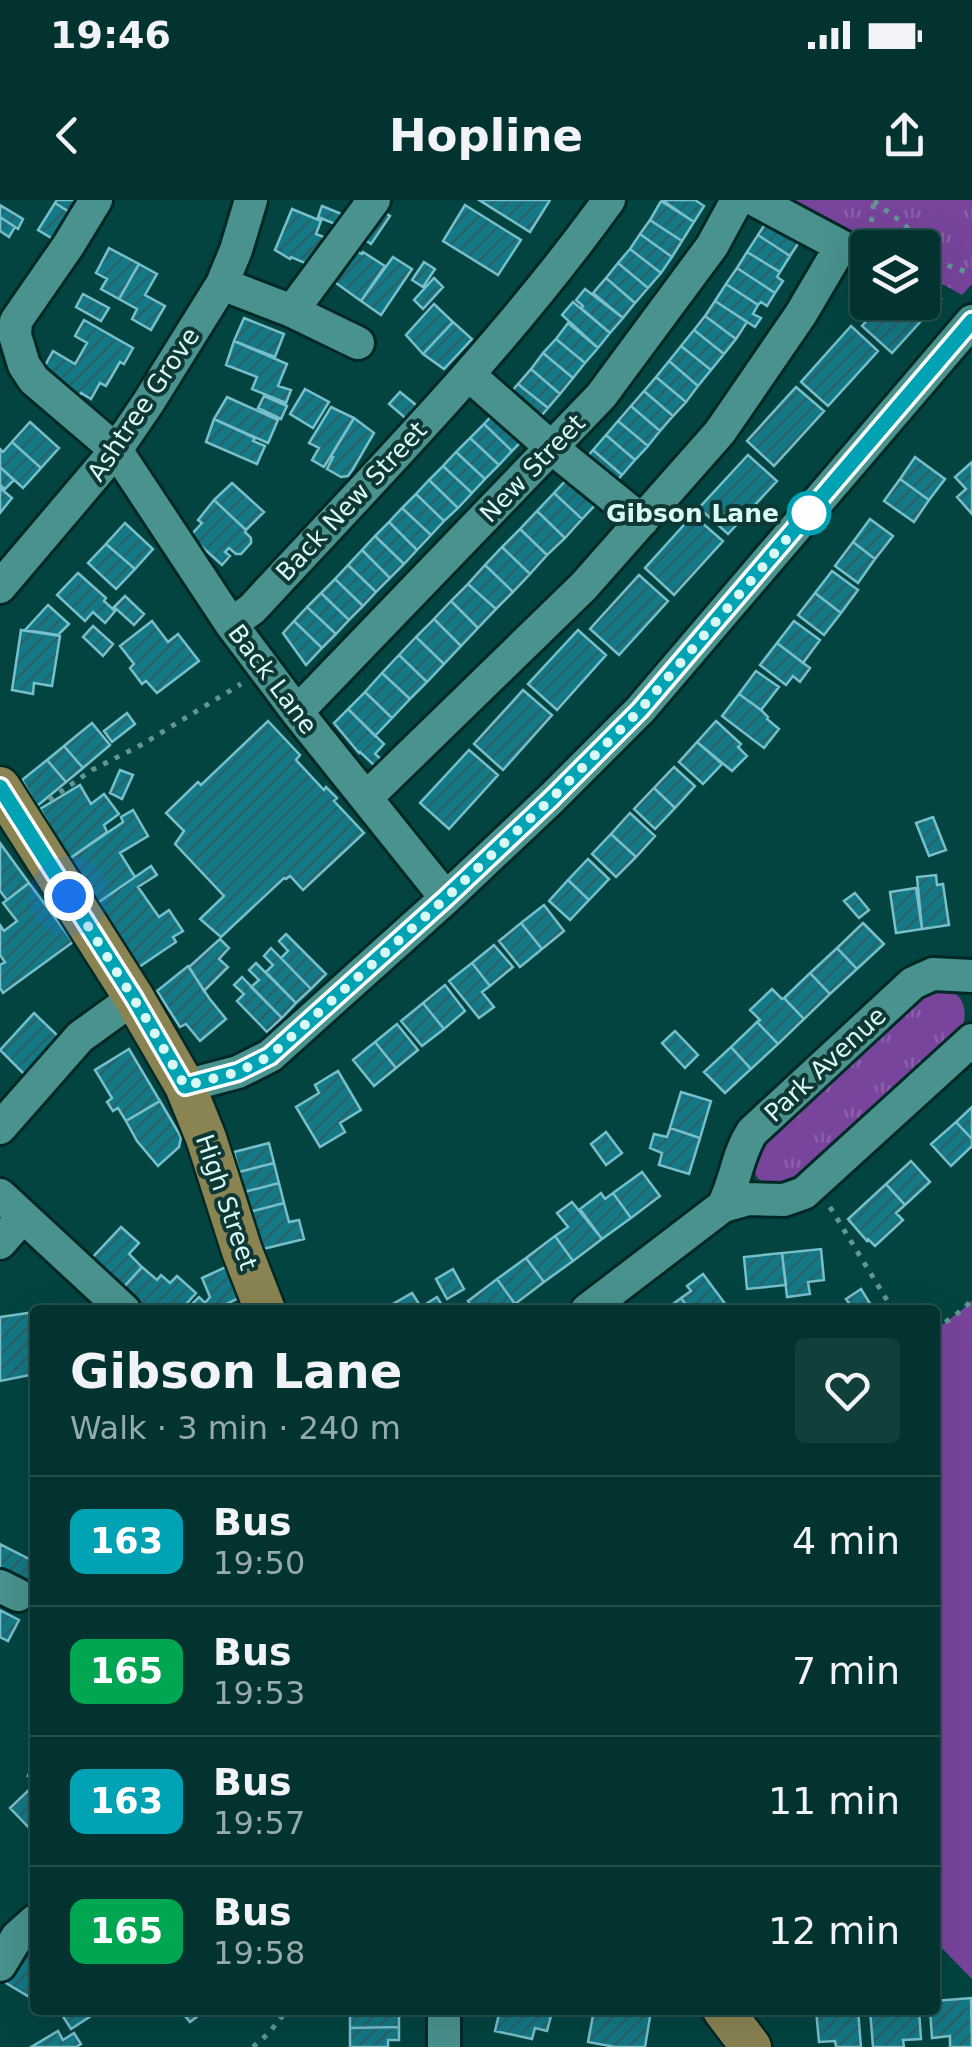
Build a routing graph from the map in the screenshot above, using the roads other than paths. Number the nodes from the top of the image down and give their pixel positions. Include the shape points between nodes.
1 (96, 200) edge
2 (250, 200) edge
3 (374, 200) edge
4 (608, 200) edge
5 (737, 200) edge
6 (755, 200) edge
7 (222, 284) junction
8 (292, 311) junction
9 (972, 322) edge
10 (358, 343) dead end
11 (469, 375) junction
12 (552, 448) junction
13 (116, 450) junction
14 (642, 521) junction
15 (0, 587) edge
16 (230, 624) junction
17 (298, 712) junction
18 (6, 798) edge
19 (366, 798) junction
20 (446, 898) junction
21 (972, 976) edge
22 (134, 998) junction
23 (972, 1040) edge
24 (185, 1086) junction
25 (0, 1128) edge
26 (11, 1206) edge
27 (724, 1206) junction
28 (0, 1243) edge
29 (119, 1305) edge
30 (263, 1305) edge
31 (593, 1305) edge
32 (30, 1925) edge
33 (0, 1965) edge
34 (444, 2015) edge
35 (726, 2015) edge
36 (444, 2047) edge
37 (751, 2047) edge

1 - 13 street, Back Lane via 22,310 15,334 34,380
2 - 7 street, Ashtree Grove
3 - 8 street
4 - 11 street, Back New Street
5 - 12 street, New Street via 712,246 601,396
6 - 14 street via 841,246 720,432
7 - 8 street
7 - 13 street, Ashtree Grove
8 - 10 street
9 - 20 street via 640,710
11 - 12 street
11 - 16 street, Back New Street
12 - 14 street
12 - 17 street, New Street
13 - 15 street, Ashtree Grove
13 - 16 street, Back Lane
14 - 19 street
16 - 17 street, Back Lane
17 - 19 street, Back Lane
18 - 22 main road, High Street
19 - 20 street, Back Lane
20 - 24 street via 270,1056
21 - 27 street, Park Avenue via 933,974 913,983 752,1132
22 - 24 main road, High Street
22 - 25 street via 80,1037
23 - 27 street via 794,1198
24 - 30 main road, High Street
26 - 28 street
26 - 29 street
27 - 31 street
32 - 33 street
34 - 36 street
35 - 37 main road

